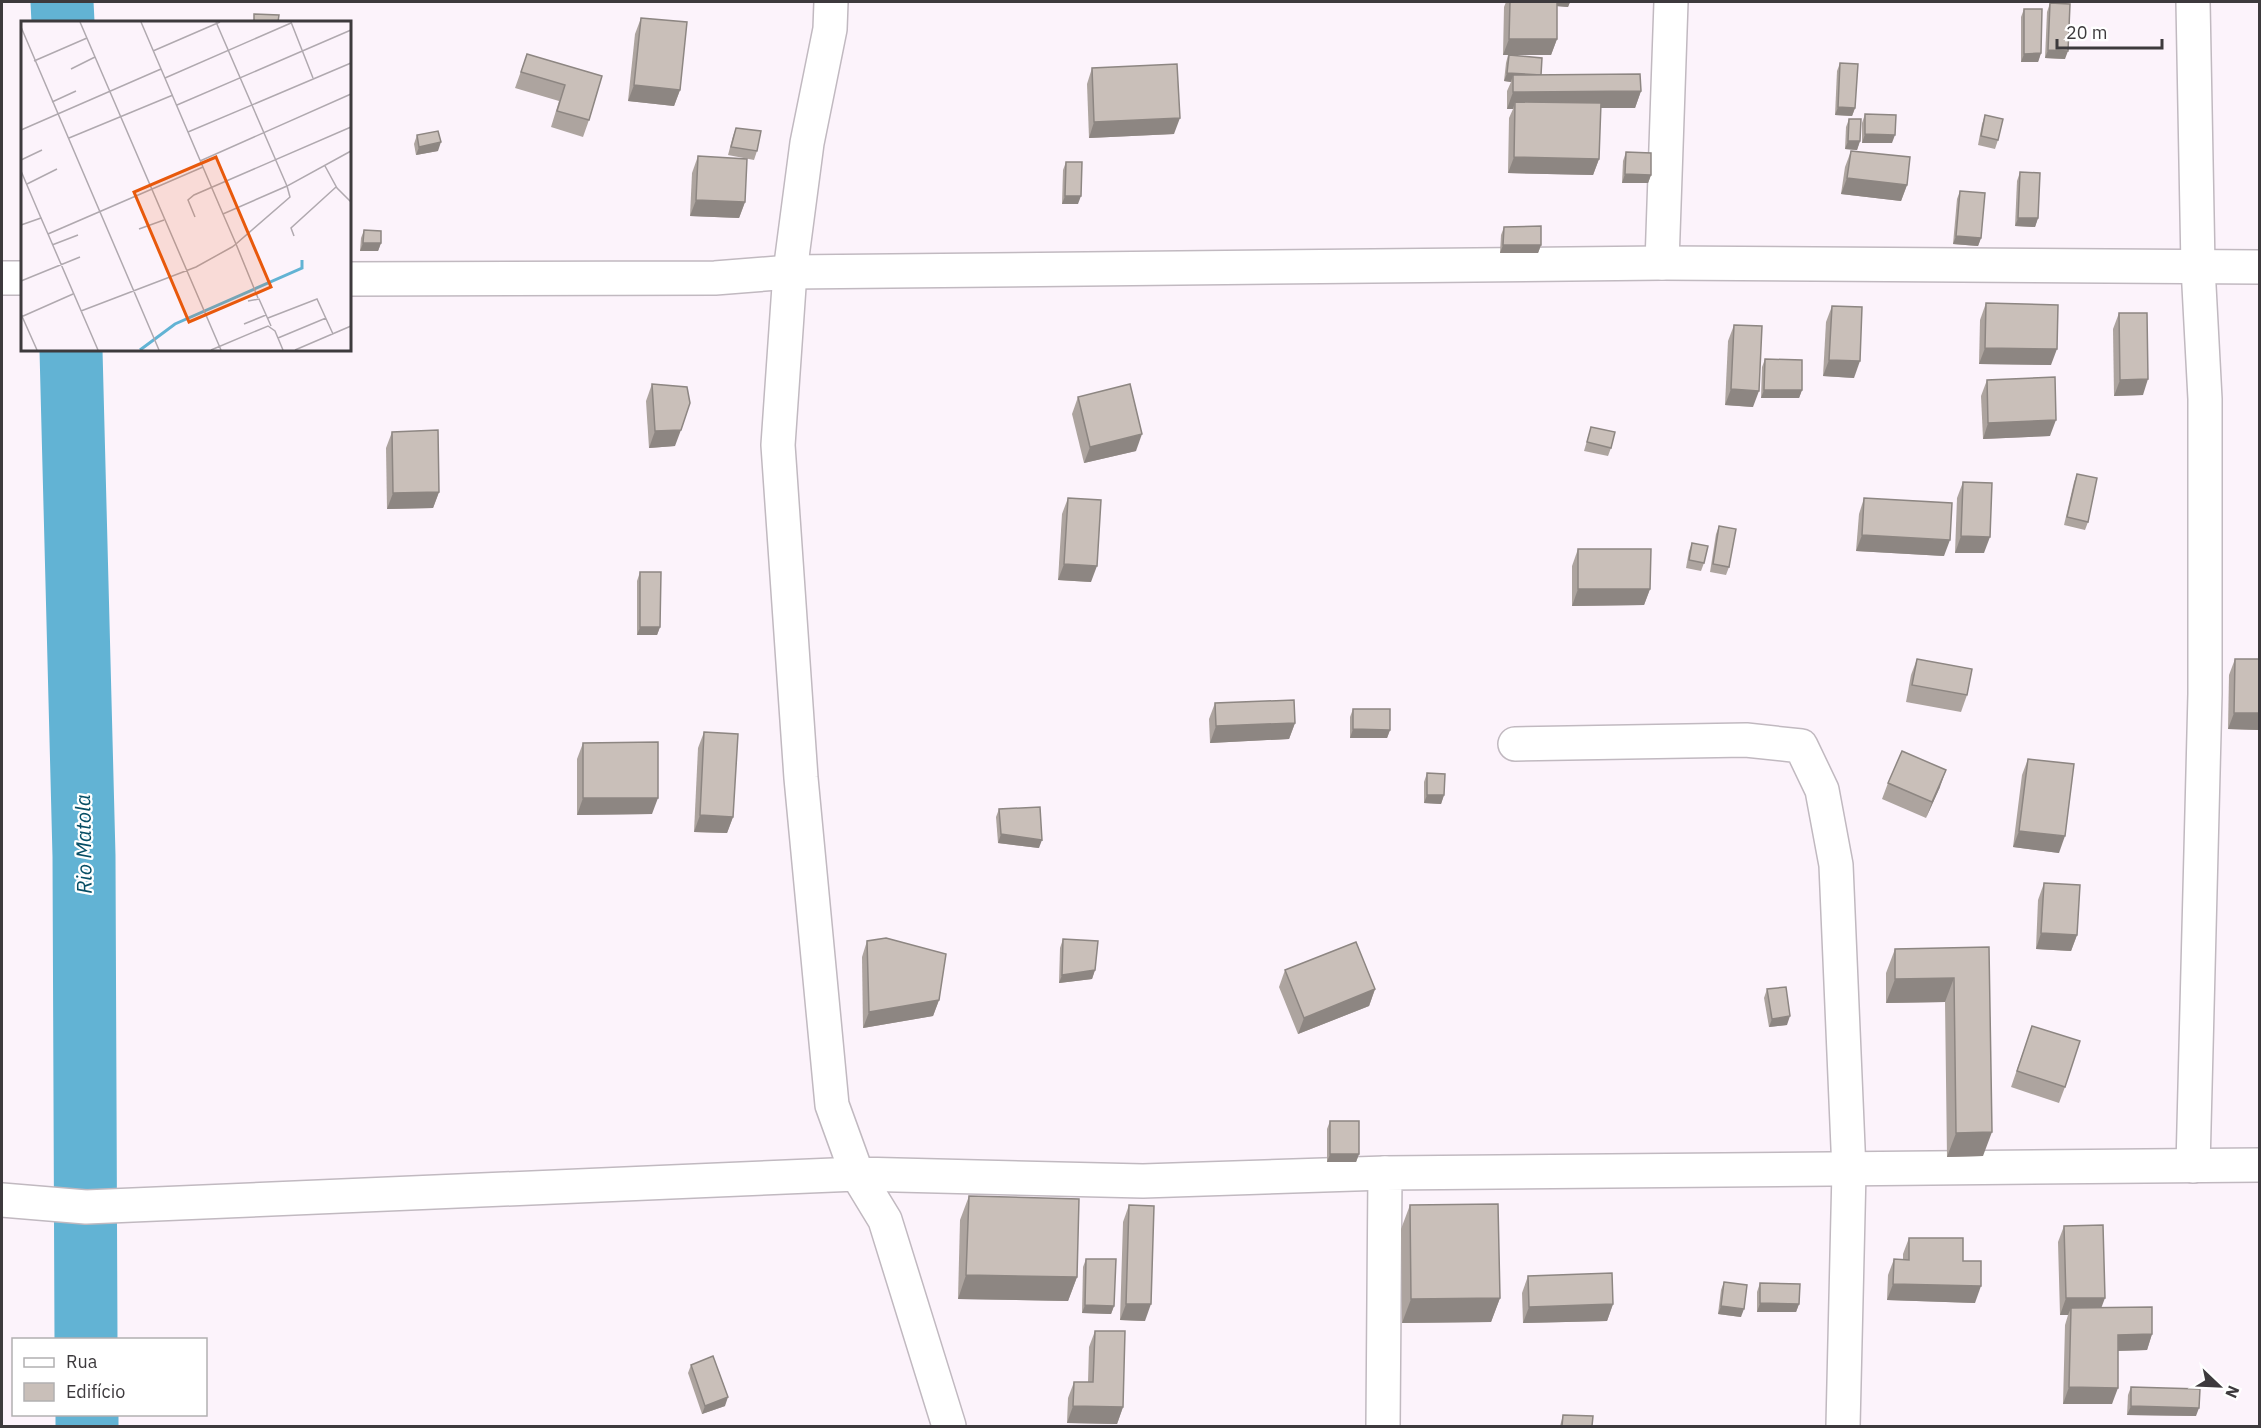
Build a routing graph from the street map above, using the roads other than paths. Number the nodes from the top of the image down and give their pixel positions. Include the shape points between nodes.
1 (831, 2) edge
2 (1671, 2) edge
3 (2193, 2) edge
4 (1662, 263) junction
5 (2198, 267) junction
6 (2259, 267) edge
7 (790, 272) junction
8 (2, 278) edge
9 (21, 278) edge
10 (351, 279) edge
11 (1515, 744) dead end
12 (2259, 1165) edge
13 (2193, 1166) junction
14 (1849, 1171) junction
15 (1385, 1173) junction
16 (857, 1174) junction
17 (2, 1200) edge
18 (950, 1426) edge
19 (1383, 1426) edge
20 (1842, 1426) edge

1 - 7 street via 830,29 807,143
2 - 4 street
3 - 5 street
4 - 5 street
4 - 7 street
5 - 6 street
5 - 13 street via 2205,399 2205,694
7 - 10 street via 715,278
7 - 16 street via 778,445 800,766 832,1105
8 - 9 street
11 - 14 street via 1746,740 1801,746 1822,790 1836,865
12 - 13 street
13 - 14 street
14 - 15 street
14 - 20 street
15 - 16 street via 1143,1181
15 - 19 street
16 - 17 street via 86,1207
16 - 18 street via 885,1220

